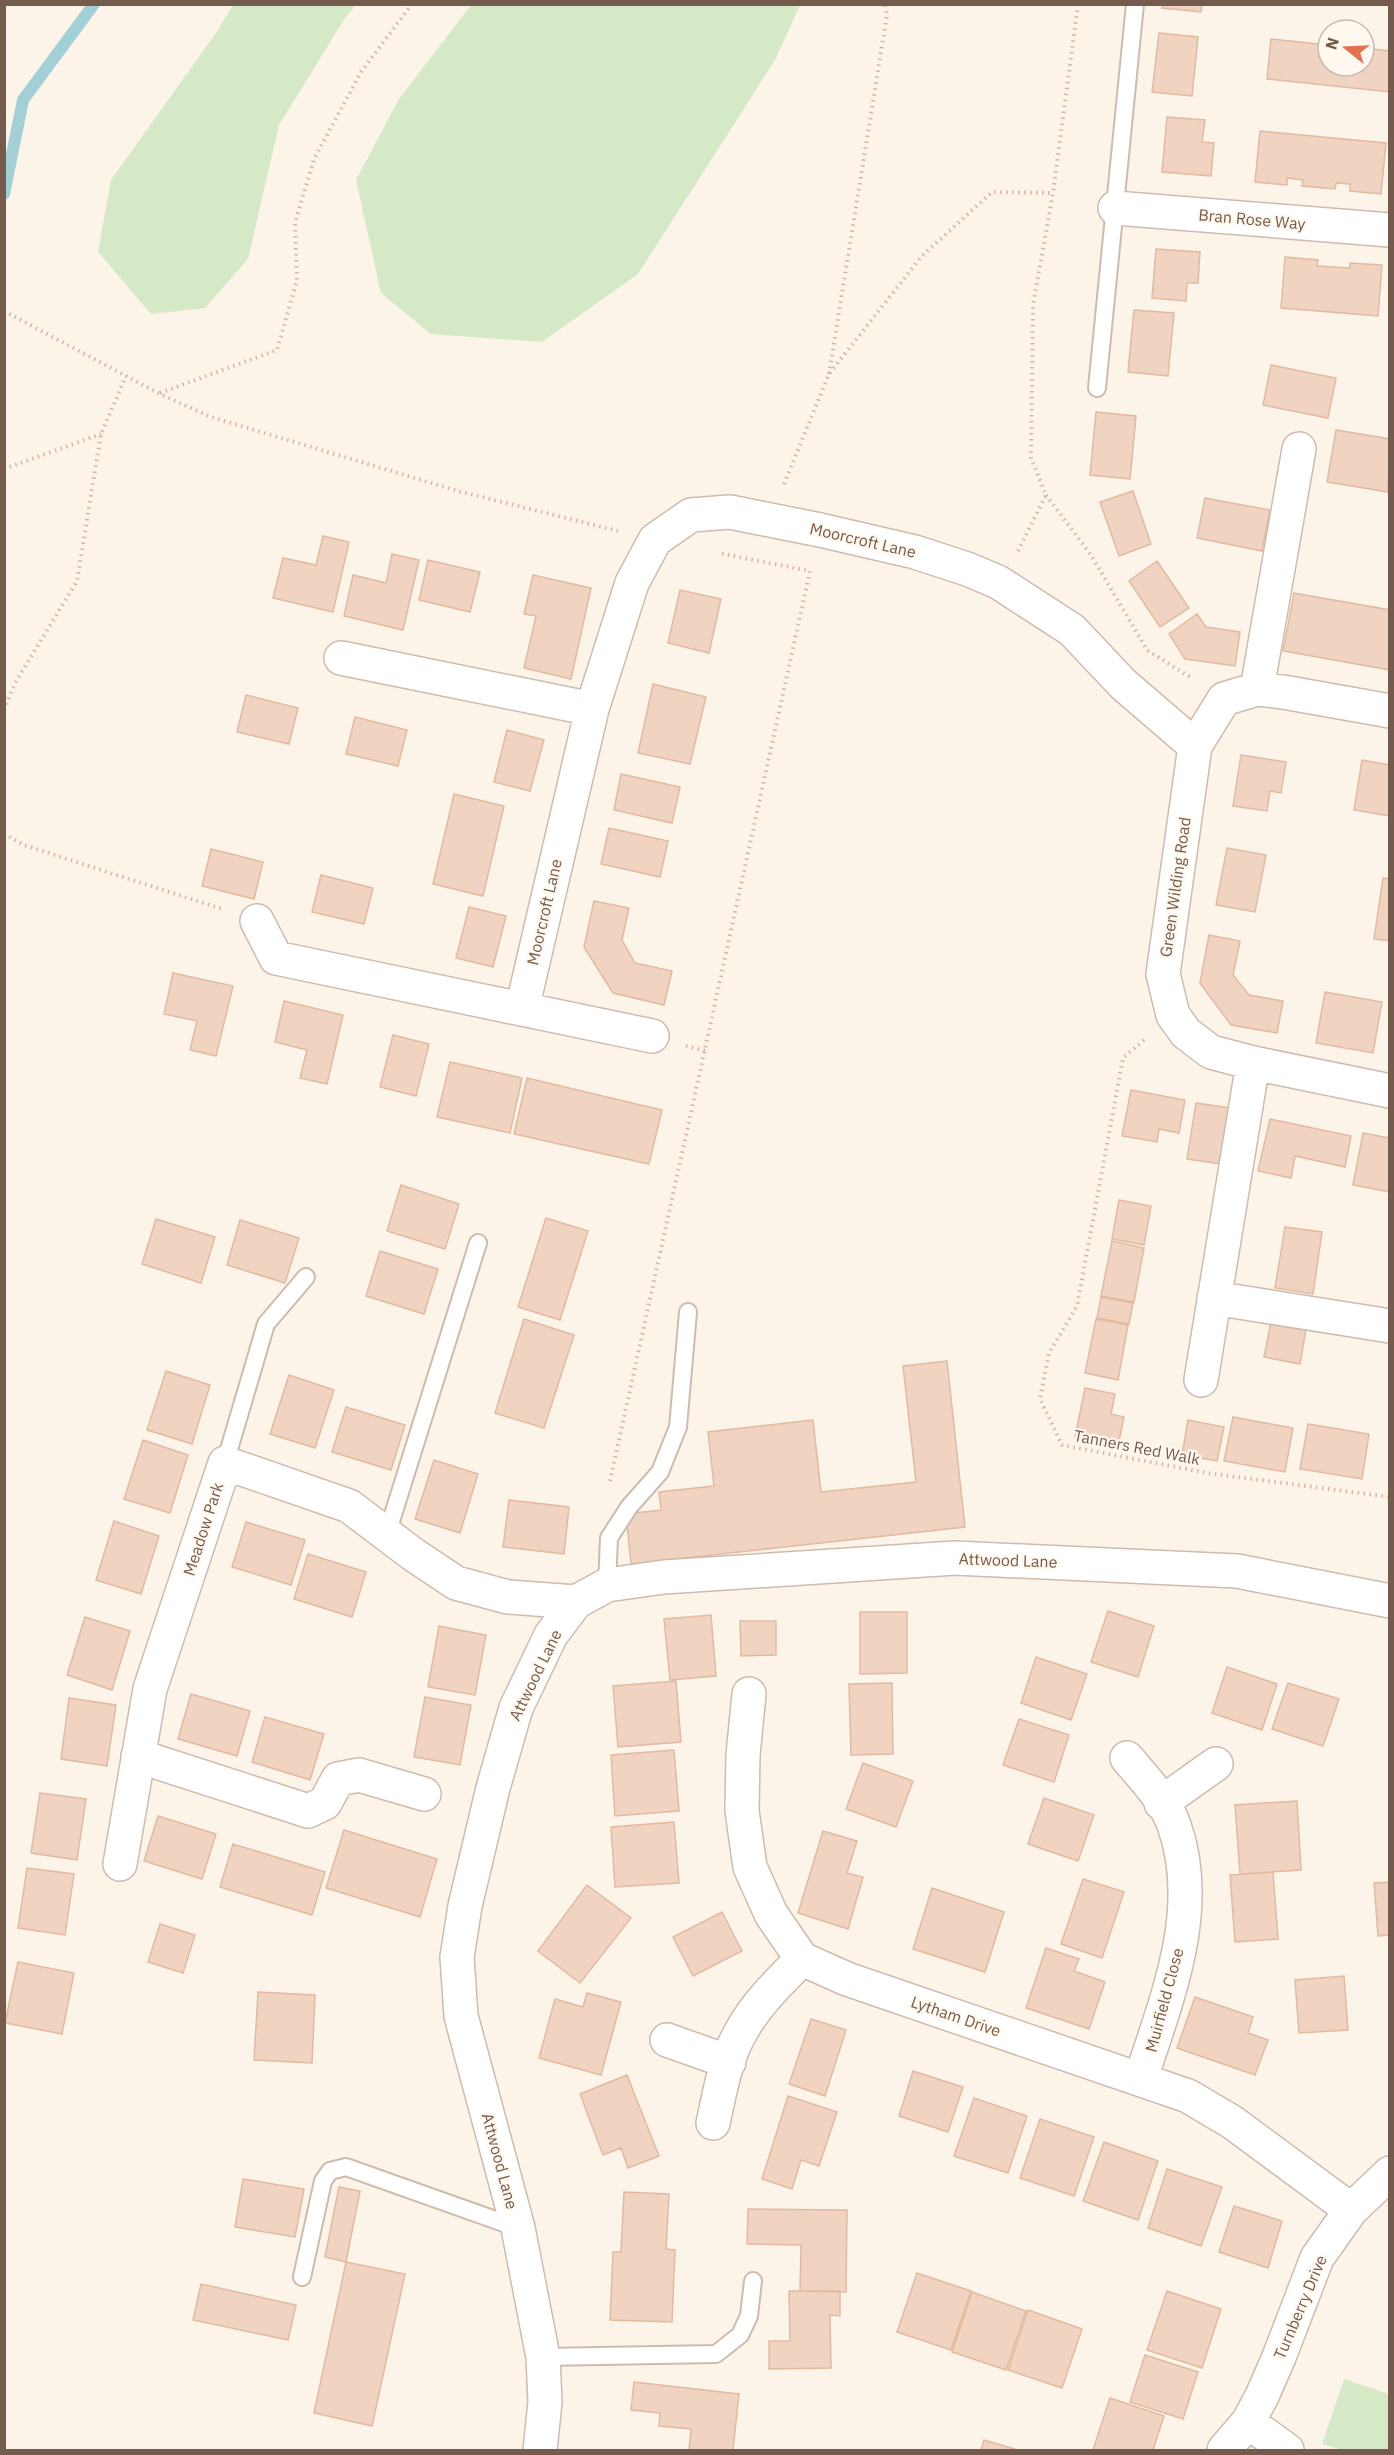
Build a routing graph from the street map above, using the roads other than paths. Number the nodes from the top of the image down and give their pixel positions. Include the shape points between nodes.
1 (1135, 4) edge
2 (1116, 208) junction
3 (1389, 230) edge
4 (1096, 388) dead end
5 (1299, 449) dead end
6 (341, 658) dead end
7 (1257, 689) junction
8 (592, 709) junction
9 (1389, 711) edge
10 (1195, 746) junction
11 (257, 921) road end
12 (522, 1009) junction
13 (652, 1036) dead end
14 (1253, 1063) junction
15 (1389, 1091) edge
16 (478, 1243) dead end
17 (306, 1277) dead end
18 (1214, 1298) junction
19 (688, 1312) dead end
20 (1389, 1326) edge
21 (1202, 1380) dead end
22 (225, 1462) junction
23 (387, 1534) junction
24 (607, 1585) junction
25 (1389, 1601) edge
26 (576, 1602) junction
27 (749, 1694) dead end
28 (138, 1756) junction
29 (1127, 1758) dead end
30 (1216, 1764) dead end
31 (424, 1794) dead end
32 (1161, 1803) junction
33 (120, 1864) dead end
34 (802, 1959) junction
35 (667, 2040) dead end
36 (729, 2062) junction
37 (1141, 2078) junction
38 (713, 2123) dead end
39 (1389, 2173) edge
40 (1351, 2210) junction
41 (518, 2228) junction
42 (302, 2277) dead end
43 (753, 2281) dead end
44 (543, 2357) junction
45 (1248, 2422) junction
46 (540, 2451) edge
47 (1224, 2451) edge
48 (1287, 2451) edge

1 - 2 lane
2 - 3 street, Bran Rose Way
2 - 4 lane
5 - 7 street
6 - 8 street
7 - 9 street
7 - 10 street, Green Wilding Road via 1224,699
8 - 10 street, Moorcroft Lane via 632,583 655,540 691,515 730,512 915,552 998,582 1071,630 1123,684
8 - 12 street, Moorcroft Lane
10 - 14 street, Green Wilding Road via 1162,974 1173,1015 1186,1033 1211,1052
11 - 12 street via 276,958
12 - 13 street
14 - 15 street, Green Wilding Road
14 - 18 street
16 - 23 lane
17 - 22 lane via 266,1324
18 - 20 street
18 - 21 street
19 - 24 lane via 678,1427 660,1472 628,1506 609,1538
22 - 23 street, Meadow Park via 350,1506
22 - 28 street, Meadow Park via 150,1689
23 - 26 street, Meadow Park via 456,1583 508,1597
24 - 25 street, Attwood Lane via 664,1577 956,1558 1237,1571
24 - 26 street, Attwood Lane
26 - 41 street, Attwood Lane via 550,1635 516,1708 465,1906 457,1957 461,2016
27 - 34 street via 742,1811 750,1867 771,1914
28 - 31 street via 308,1811 325,1803 338,1779 359,1775
28 - 33 street, Meadow Park
29 - 32 street, Muirfield Close
30 - 32 street
32 - 37 street, Muirfield Close via 1174,1823 1184,1862 1186,1894 1173,1980
34 - 36 street via 769,1992 741,2030
34 - 37 street, Lytham Drive via 847,1979
35 - 36 street
36 - 38 street
37 - 40 street, Lytham Drive via 1188,2096 1232,2122
39 - 40 street, Turnberry Drive
40 - 45 street, Turnberry Drive via 1317,2259 1280,2357
41 - 42 lane via 346,2167 330,2171 323,2181
41 - 44 street, Attwood Lane
43 - 44 lane via 749,2316 740,2335 716,2354
44 - 46 street, Attwood Lane via 545,2402
45 - 47 street, Turnberry Drive
45 - 48 street

